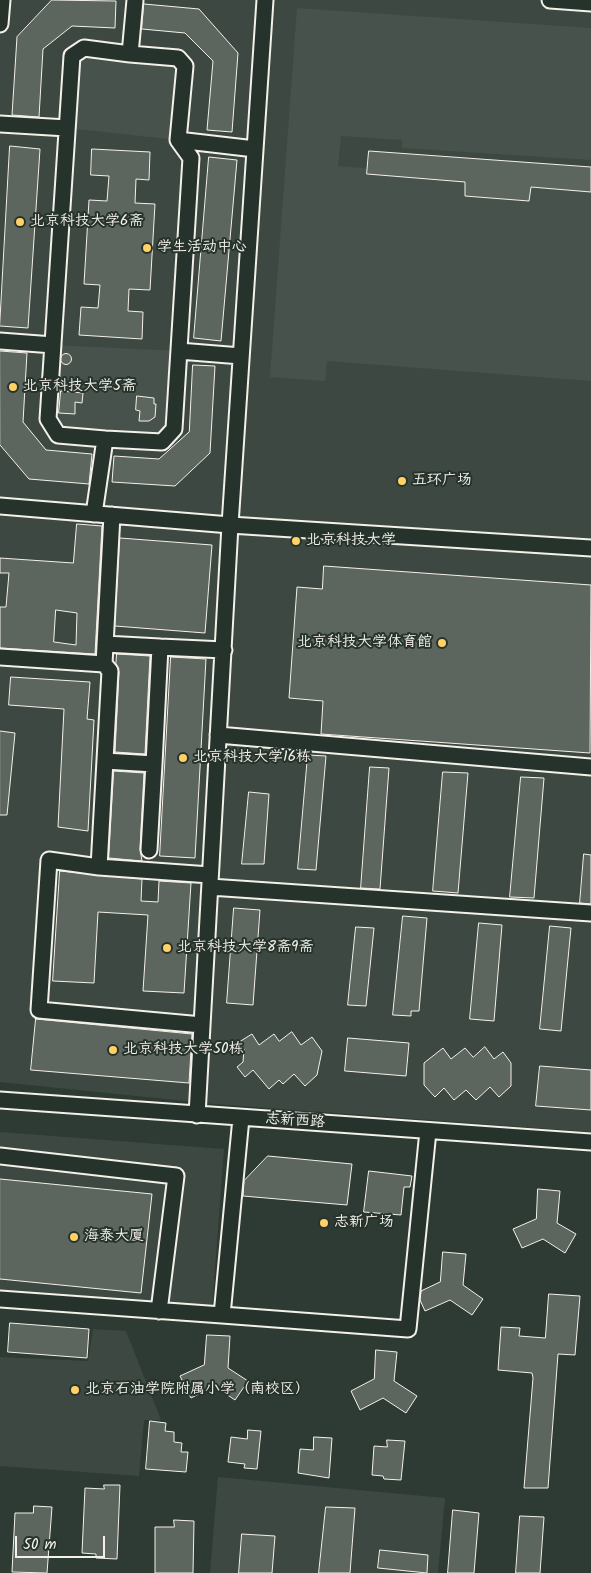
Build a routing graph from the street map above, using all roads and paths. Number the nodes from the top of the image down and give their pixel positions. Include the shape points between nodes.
1 (2, 0) edge
2 (136, 0) edge
3 (265, 0) edge
4 (550, 0) edge
5 (591, 3) edge
6 (0, 24) edge
7 (130, 54) junction
8 (0, 124) edge
9 (67, 128) junction
10 (178, 140) junction
11 (255, 149) junction
12 (0, 341) edge
13 (53, 345) junction
14 (179, 351) junction
15 (241, 356) junction
16 (105, 439) junction
17 (0, 506) edge
18 (94, 514) junction
19 (112, 515) junction
20 (230, 526) junction
21 (591, 548) edge
22 (105, 644) junction
23 (160, 647) junction
24 (224, 650) junction
25 (0, 657) edge
26 (104, 664) junction
27 (218, 735) junction
28 (105, 761) junction
29 (154, 764) junction
30 (591, 767) edge
31 (149, 850) dead end
32 (98, 866) junction
33 (210, 881) junction
34 (591, 913) edge
35 (202, 1025) junction
36 (0, 1100) edge
37 (197, 1115) junction
38 (240, 1118) junction
39 (428, 1131) junction
40 (591, 1142) edge
41 (0, 1156) edge
42 (0, 1299) edge
43 (159, 1311) junction
44 (222, 1315) junction

1 - 6 street
2 - 7 street
3 - 11 street
4 - 5 street
7 - 9 street via 84,48 72,56
7 - 10 street via 178,58 185,66
8 - 9 street
9 - 13 street
10 - 11 street
10 - 14 street via 190,158
11 - 15 street
12 - 13 street
13 - 16 street via 48,419 58,435
14 - 15 street
14 - 16 street via 174,429 162,442
15 - 20 street
16 - 18 street
17 - 18 street
18 - 19 street
19 - 20 street
19 - 22 street
20 - 21 street
20 - 24 street
22 - 23 street
22 - 26 street
23 - 24 street
23 - 29 street
24 - 27 street
25 - 26 street
26 - 28 street via 110,671
27 - 30 street
27 - 33 street
28 - 29 street
28 - 32 street
29 - 31 street
32 - 33 street
32 - 35 street via 49,860 39,1010
33 - 34 street
33 - 35 street
35 - 37 street
36 - 37 street, 志新西路
37 - 38 street, 志新西路
38 - 39 street, 志新西路
38 - 44 street
39 - 40 street, 志新西路
39 - 44 street via 408,1329
41 - 43 street via 176,1176
42 - 43 street
43 - 44 street

